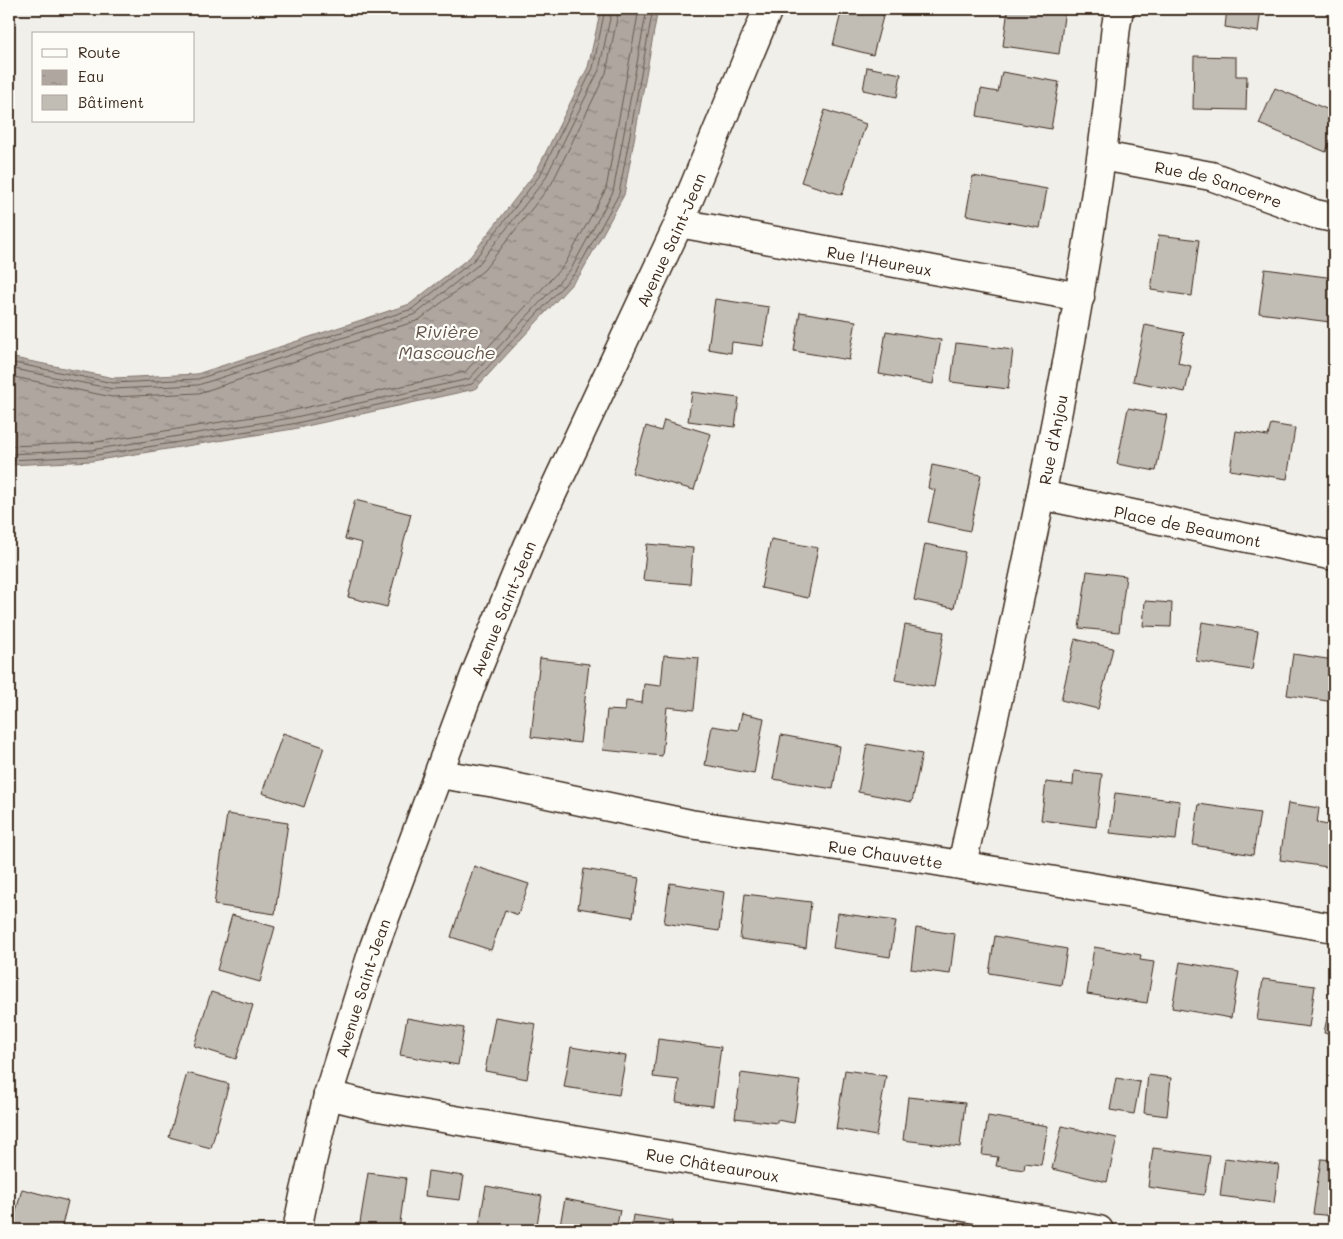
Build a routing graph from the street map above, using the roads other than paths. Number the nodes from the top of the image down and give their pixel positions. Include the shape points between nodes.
1 (768, 9) edge
2 (1120, 9) edge
3 (1102, 156) junction
4 (1334, 218) edge
5 (679, 223) junction
6 (1080, 297) junction
7 (1041, 495) junction
8 (1334, 556) edge
9 (439, 774) junction
10 (962, 865) junction
11 (1334, 928) edge
12 (328, 1095) junction
13 (988, 1221) edge
14 (297, 1230) edge
15 (1098, 1230) edge

1 - 5 street, Avenue Saint-Jean
2 - 3 street, Rue d'Anjou
3 - 4 street, Rue de Sancerre via 1211,176
3 - 6 street, Rue d'Anjou
5 - 6 street, Rue l'Heureux
5 - 9 street, Avenue Saint-Jean via 532,537 475,675
6 - 7 street, Rue d'Anjou
7 - 8 street, Place de Beaumont
7 - 10 street, Rue d'Anjou
9 - 10 street, Rue Chauvette via 690,824
9 - 12 street, Avenue Saint-Jean via 374,947
10 - 11 street, Rue Chauvette
12 - 13 street, Rue Châteauroux
12 - 14 street, Avenue Saint-Jean
13 - 15 street, Rue Châteauroux

